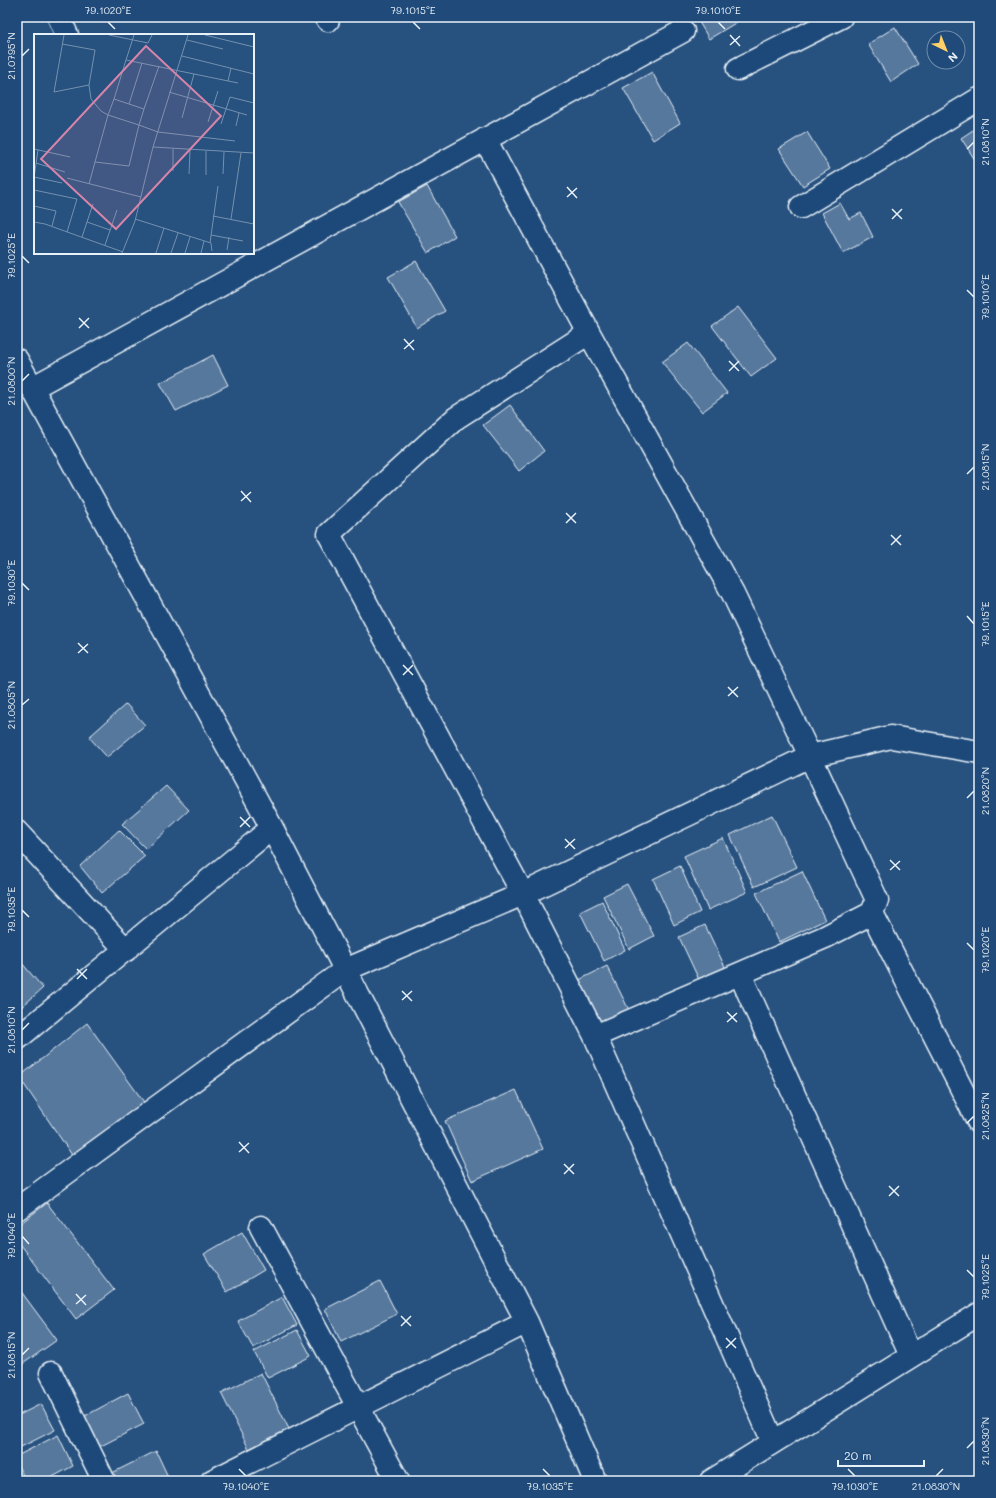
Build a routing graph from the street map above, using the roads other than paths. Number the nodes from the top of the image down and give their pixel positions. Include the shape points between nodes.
1 (59, 17) edge
2 (842, 17) edge
3 (683, 32) dead end
4 (67, 34) edge
5 (738, 69) dead end
6 (979, 99) edge
7 (485, 140) junction
8 (801, 207) dead end
9 (589, 333) junction
10 (17, 360) edge
11 (32, 388) junction
12 (979, 752) edge
13 (810, 756) junction
14 (272, 828) junction
15 (17, 832) edge
16 (523, 894) junction
17 (872, 913) junction
18 (126, 950) junction
19 (345, 970) junction
20 (740, 974) junction
21 (595, 1036) junction
22 (17, 1039) edge
23 (979, 1123) edge
24 (17, 1209) edge
25 (261, 1227) dead end
26 (979, 1314) edge
27 (527, 1322) junction
28 (911, 1356) junction
29 (51, 1373) dead end
30 (358, 1407) junction
31 (773, 1442) junction
32 (104, 1481) edge
33 (212, 1481) edge
34 (398, 1481) edge
35 (596, 1481) edge
36 (711, 1481) edge

1 - 4 street
2 - 5 street
3 - 7 street
6 - 8 street
7 - 9 street
7 - 11 street
9 - 13 street via 733,594
9 - 16 street via 456,418 329,534
10 - 11 street
11 - 14 street
12 - 13 street via 891,737
13 - 16 street
13 - 17 street via 878,900
14 - 18 street
14 - 19 street
15 - 18 street
16 - 19 street
16 - 21 street
17 - 20 street via 825,937
17 - 23 street
18 - 22 street
19 - 24 street
19 - 27 street
20 - 21 street
20 - 28 street
21 - 31 street
25 - 30 street
26 - 28 street
27 - 30 street
27 - 35 street
28 - 31 street
29 - 32 street
30 - 33 street
30 - 34 street
31 - 36 street

